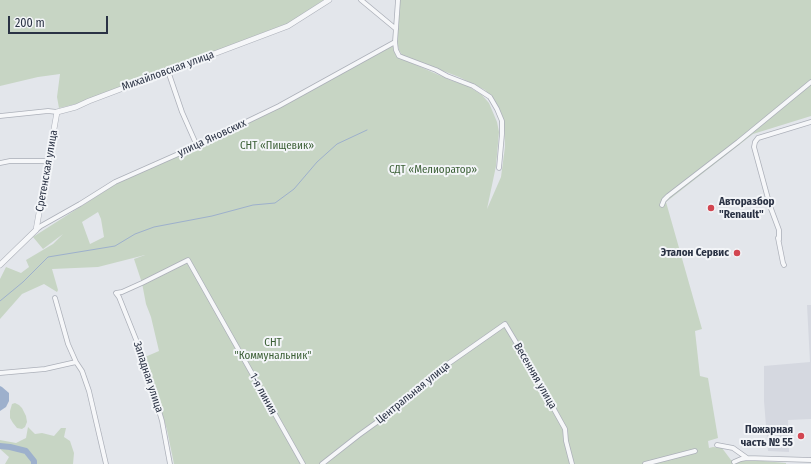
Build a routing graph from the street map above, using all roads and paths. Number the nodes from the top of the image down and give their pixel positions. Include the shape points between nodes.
1 (329, 0) edge
2 (361, 0) edge
3 (398, 0) edge
4 (396, 29) junction
5 (395, 42) junction
6 (168, 71) junction
7 (811, 82) edge
8 (57, 112) junction
9 (0, 116) edge
10 (811, 122) edge
11 (197, 146) junction
12 (49, 161) junction
13 (0, 163) edge
14 (500, 168) dead end
15 (662, 205) dead end
16 (36, 230) junction
17 (0, 265) edge
18 (784, 265) dead end
19 (116, 293) joint
20 (55, 298) dead end
21 (505, 324) joint
22 (76, 362) junction
23 (0, 373) edge
24 (718, 445) dead end
25 (695, 450) dead end
26 (747, 458) junction
27 (811, 460) edge
28 (734, 462) dead end
29 (106, 464) edge
30 (170, 464) edge
31 (302, 464) edge
32 (322, 464) edge
33 (572, 464) edge
34 (645, 464) edge

1 - 6 street, Михайловская улица via 288,26
2 - 4 street
3 - 4 street
4 - 5 street
5 - 11 street, улица Яновских via 289,101
5 - 14 street via 399,56 473,86 490,96 502,121
6 - 8 street, Михайловская улица
6 - 11 street
7 - 15 street via 668,196
8 - 9 street, Михайловская улица
8 - 12 street, Сретенская улица
10 - 18 street via 758,138 754,147 779,230 778,240
11 - 16 street, улица Яновских via 115,182
12 - 13 street
12 - 16 street, Сретенская улица
16 - 17 street, улица Яновских
19 - 30 street, Западная улица via 143,357 162,421
19 - 31 street, 1-я линия via 188,260
20 - 22 street
21 - 32 street, Центральная улица via 445,366 391,412
21 - 33 street, Весенняя улица via 565,429
22 - 23 street via 45,369
22 - 29 street via 82,371 88,391
24 - 26 street via 733,448
25 - 34 street
26 - 27 street
26 - 28 street

